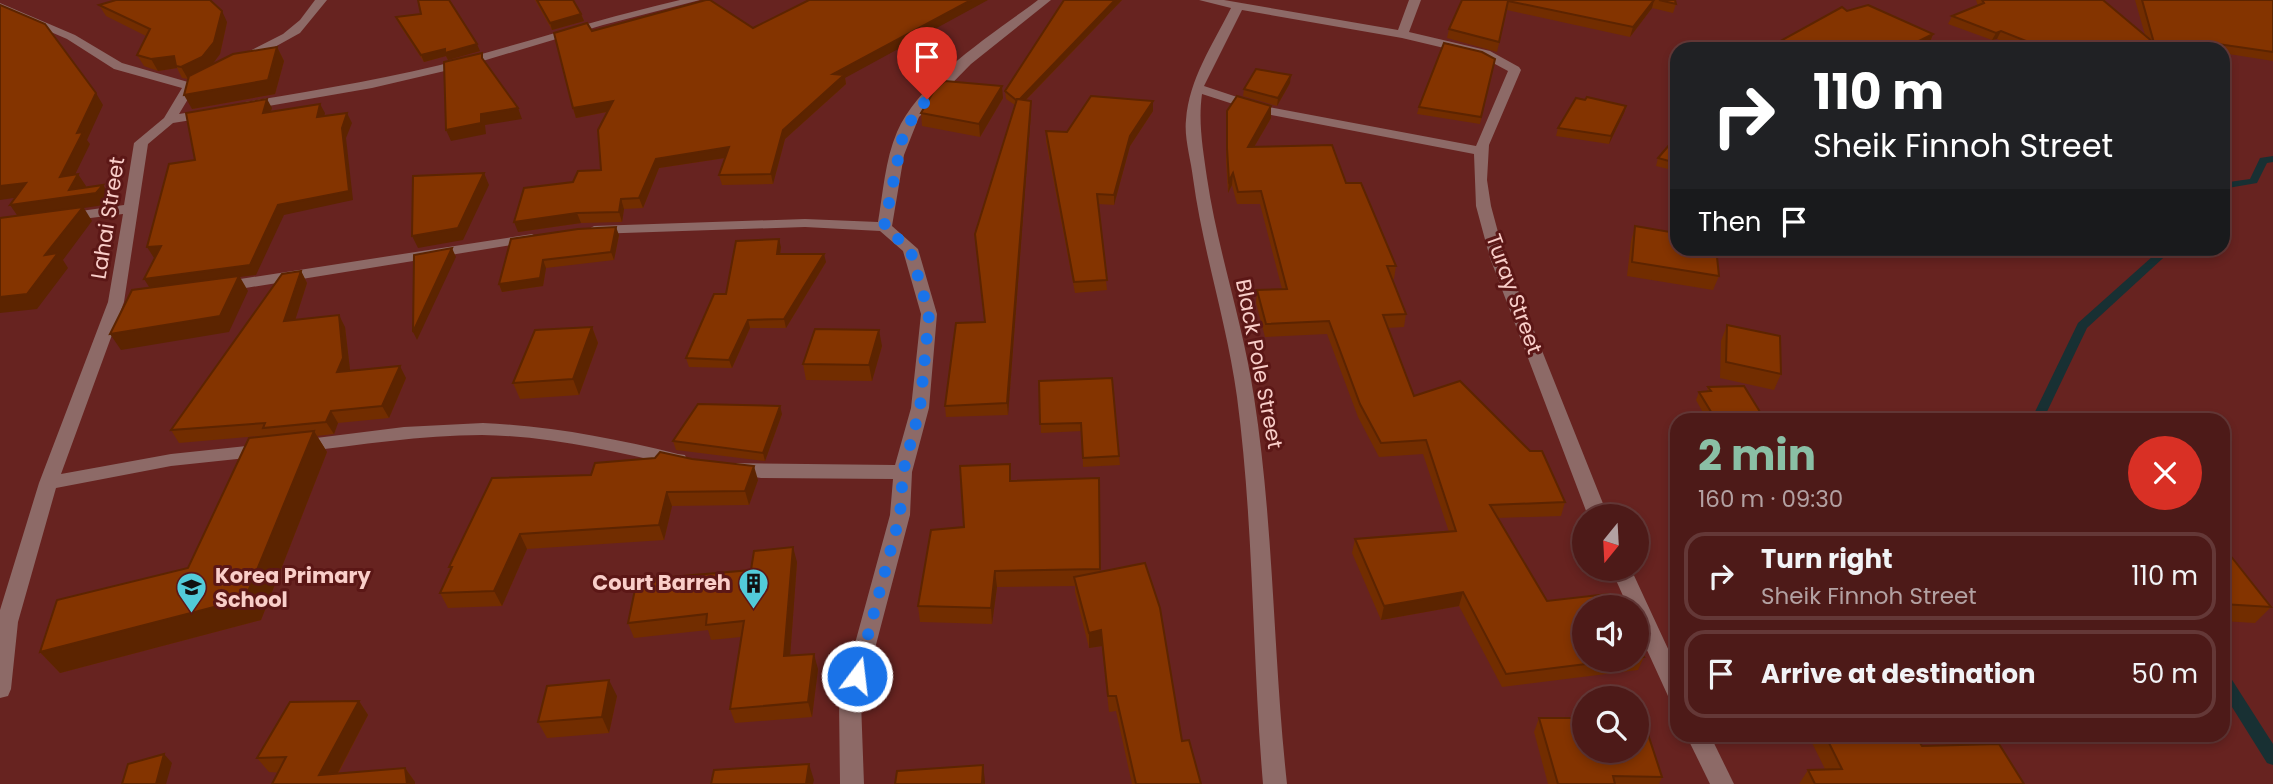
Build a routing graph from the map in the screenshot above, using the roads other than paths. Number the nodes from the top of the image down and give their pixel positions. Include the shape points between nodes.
1 (321, 0) edge
2 (1045, 0) edge
3 (1205, 0) edge
4 (1415, 0) edge
5 (682, 1) edge
6 (0, 6) edge
7 (1238, 6) junction
8 (1402, 34) junction
9 (235, 63) edge
10 (212, 75) edge
11 (189, 86) junction
12 (1197, 88) junction
13 (169, 120) junction
14 (1481, 150) junction
15 (129, 209) junction
16 (51, 219) edge
17 (884, 227) junction
18 (581, 230) edge
19 (553, 234) edge
20 (208, 289) edge
21 (903, 472) junction
22 (48, 484) junction
23 (1593, 504) edge
24 (1626, 581) edge
25 (3, 621) edge
26 (1670, 677) edge
27 (0, 689) edge
28 (1701, 742) edge
29 (852, 784) edge
30 (1275, 784) edge
31 (1722, 784) edge

1 - 9 street via 305,25
2 - 17 street via 963,64 927,99 904,130
3 - 7 street
4 - 8 street
5 - 13 street, Lahai Street via 386,81
6 - 11 street via 71,37 118,66
7 - 8 street
7 - 12 street, Black Pole Street
8 - 14 street, Turay Street via 1486,54 1515,70
10 - 11 street
11 - 13 street
12 - 14 street via 1261,109
12 - 30 street, Black Pole Street via 1192,122 1206,219 1245,393 1253,453
13 - 15 street, Lahai Street via 141,143
14 - 23 street, Turay Street via 1481,187 1495,252
15 - 16 street
15 - 22 street, Lahai Street via 122,301
17 - 18 street via 805,223
17 - 21 street via 910,249 929,314 920,408
19 - 20 street
21 - 22 street via 761,471 704,465 566,436 495,430 420,433 171,460
21 - 29 street via 900,515 850,702
22 - 25 street, Lahai Street
24 - 26 street
25 - 27 street, Lahai Street
28 - 31 street

